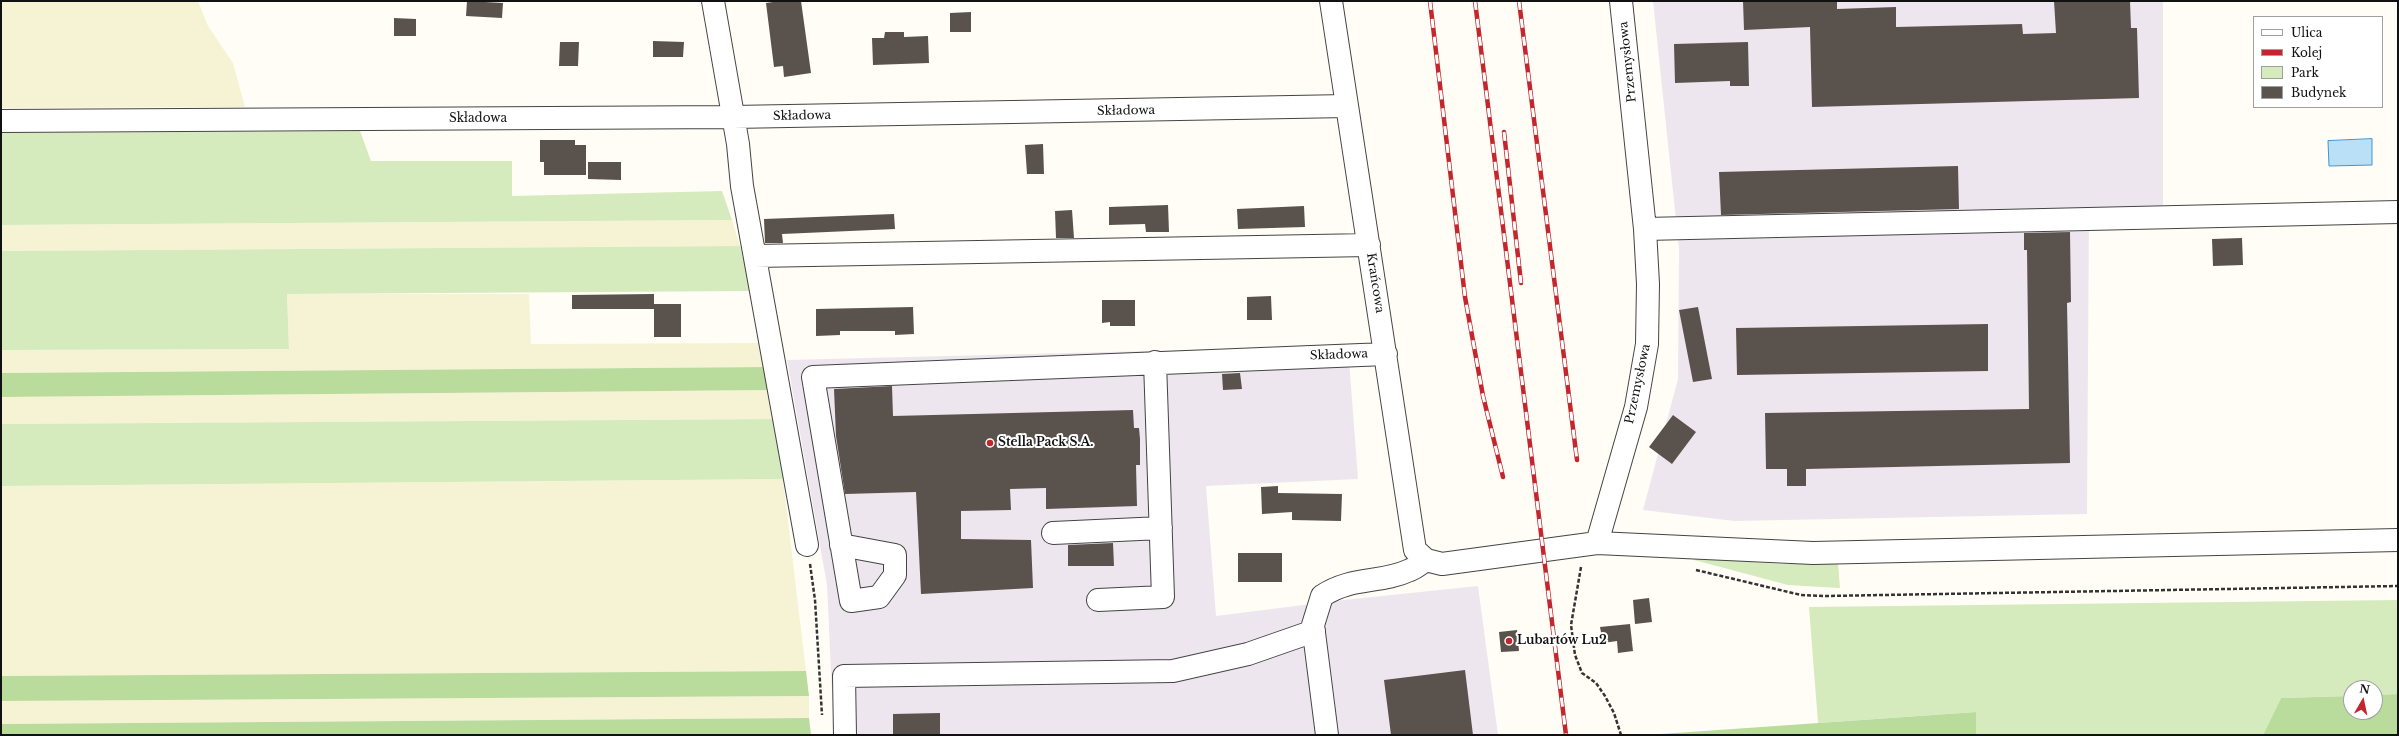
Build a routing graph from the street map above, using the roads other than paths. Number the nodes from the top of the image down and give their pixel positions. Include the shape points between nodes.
1 (713, 1) edge
2 (1331, 1) edge
3 (1621, 1) edge
4 (1347, 106) junction
5 (732, 117) junction
6 (1, 121) edge
7 (2398, 212) edge
8 (1645, 229) junction
9 (1369, 246) junction
10 (755, 256) junction
11 (1386, 354) junction
12 (1155, 362) junction
13 (1161, 528) junction
14 (1053, 533) dead end
15 (2398, 540) edge
16 (1588, 544) junction
17 (807, 545) road end
18 (841, 545) dead end
19 (1426, 560) junction
20 (1098, 600) dead end
21 (1314, 631) junction
22 (845, 735) edge
23 (1327, 735) edge

1 - 5 street
2 - 4 street, Krańcowa
3 - 8 street, Przemysłowa
4 - 5 street, Składowa
4 - 9 street, Krańcowa
5 - 6 street, Składowa
5 - 10 street
7 - 8 street
8 - 16 street, Przemysłowa via 1648,284 1647,344 1636,408
9 - 10 street
9 - 11 street, Krańcowa
10 - 17 street
11 - 12 street, Składowa
11 - 19 street, Krańcowa via 1415,550
12 - 13 street
12 - 18 street, Składowa via 813,377
13 - 14 street
13 - 20 street via 1163,597
15 - 16 street via 1813,553
16 - 19 street via 1442,564
19 - 21 street via 1410,570 1383,578 1349,582 1333,589 1322,596
21 - 22 street via 1248,654 1173,671 844,676
21 - 23 street

